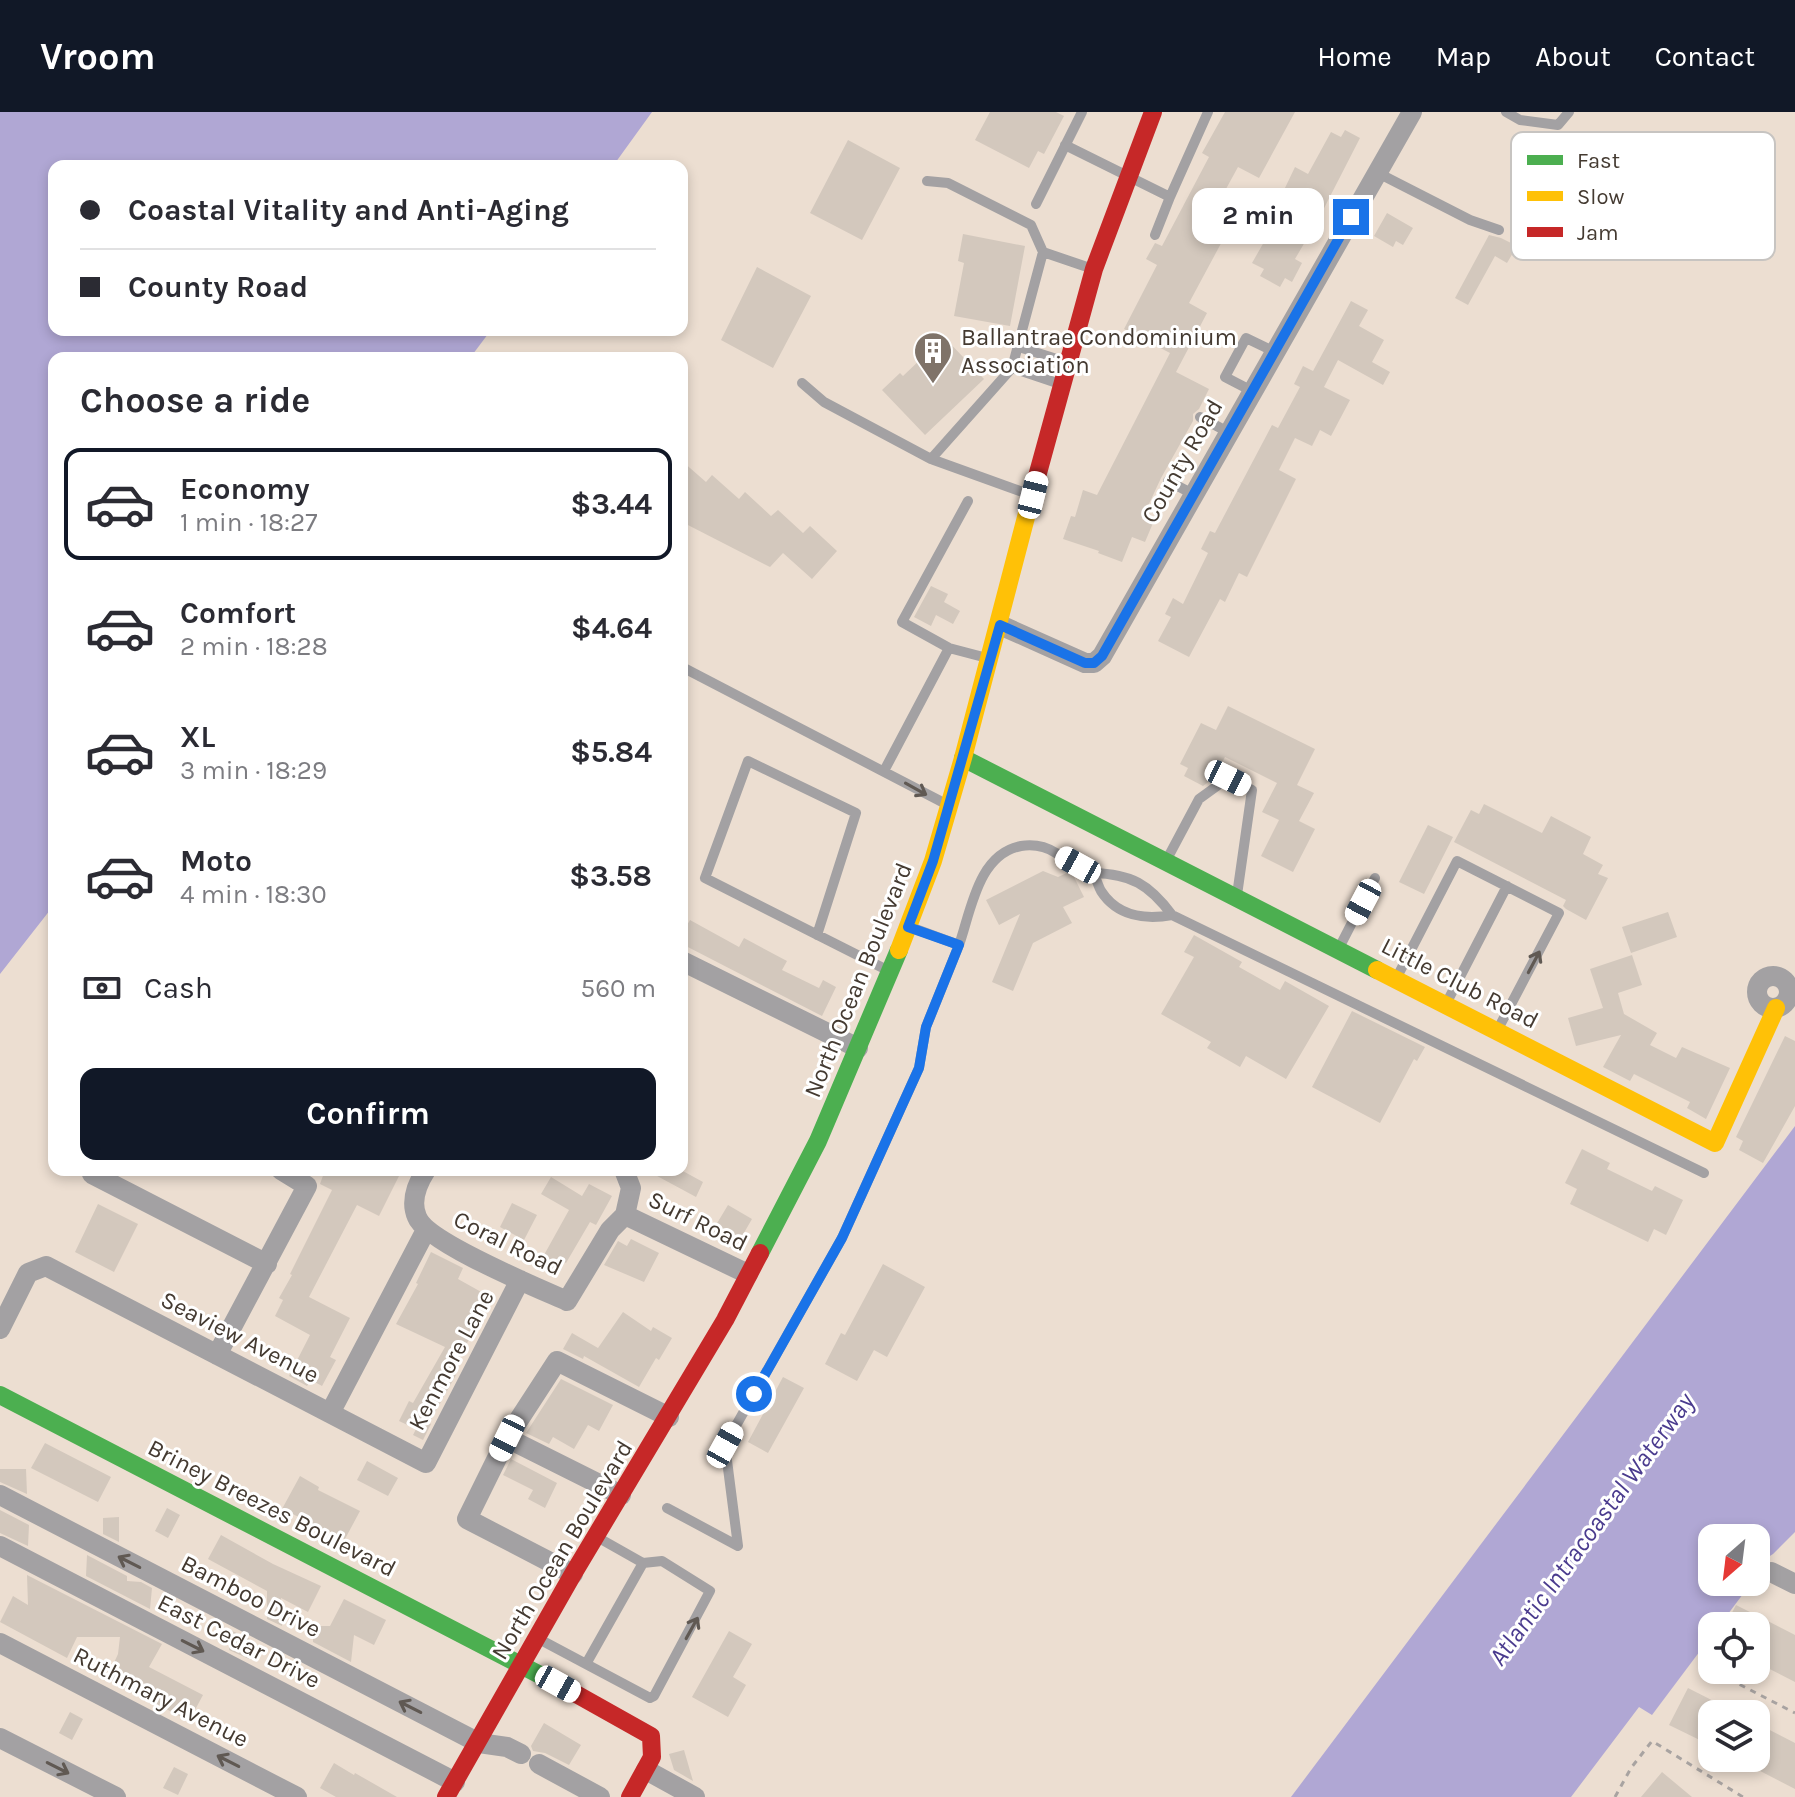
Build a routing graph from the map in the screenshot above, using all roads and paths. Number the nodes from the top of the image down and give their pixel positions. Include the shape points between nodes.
1 (1082, 112) edge
2 (1153, 112) edge
3 (1412, 112) edge
4 (1506, 112) edge
5 (1569, 112) edge
6 (1204, 114) edge
7 (1065, 145) junction
8 (1376, 172) junction
9 (1128, 175) junction
10 (927, 181) dead end
11 (1170, 197) junction
12 (1036, 204) dead end
13 (1499, 230) dead end
14 (1155, 235) dead end
15 (1043, 252) junction
16 (1094, 269) junction
17 (1019, 347) junction
18 (1275, 352) junction
19 (1067, 362) junction
20 (1012, 368) junction
21 (802, 383) dead end
22 (1061, 385) junction
23 (1252, 391) junction
24 (1200, 417) dead end
25 (1228, 432) junction
26 (931, 459) junction
27 (1168, 481) dead end
28 (1193, 494) junction
29 (1033, 495) junction
30 (968, 501) dead end
31 (1000, 625) junction
32 (949, 648) junction
33 (991, 659) junction
34 (688, 670) edge
35 (963, 758) junction
36 (884, 771) junction
37 (949, 805) junction
38 (1166, 861) junction
39 (1093, 873) junction
40 (1375, 878) dead end
41 (1507, 886) junction
42 (1236, 897) junction
43 (1172, 915) junction
44 (908, 927) junction
45 (817, 935) junction
46 (959, 945) junction
47 (1338, 949) junction
48 (688, 964) edge
49 (891, 972) junction
50 (1396, 979) junction
51 (1445, 1005) junction
52 (1776, 1008) dead end
53 (1497, 1031) junction
54 (858, 1048) junction
55 (1704, 1173) dead end
56 (96, 1176) edge
57 (291, 1176) edge
58 (421, 1176) edge
59 (626, 1176) edge
60 (625, 1215) junction
61 (426, 1230) junction
62 (267, 1264) junction
63 (748, 1274) junction
64 (520, 1280) junction
65 (0, 1329) edge
66 (217, 1355) junction
67 (0, 1395) edge
68 (330, 1413) junction
69 (669, 1417) junction
70 (507, 1438) junction
71 (426, 1463) joint
72 (0, 1495) edge
73 (621, 1495) junction
74 (667, 1508) dead end
75 (596, 1536) junction
76 (0, 1546) edge
77 (643, 1563) junction
78 (1771, 1572) dead end
79 (573, 1574) junction
80 (1795, 1584) edge
81 (537, 1638) junction
82 (0, 1643) edge
83 (586, 1664) junction
84 (530, 1669) junction
85 (1739, 1684) edge
86 (1795, 1713) edge
87 (0, 1738) edge
88 (479, 1743) junction
89 (646, 1770) junction
90 (450, 1790) edge
91 (116, 1797) edge
92 (297, 1797) edge
93 (600, 1797) edge
94 (630, 1797) edge
95 (695, 1797) edge
96 (1615, 1797) edge
97 (1743, 1797) edge

1 - 7 lane
2 - 9 main road, North Ocean Boulevard
3 - 8 street, County Road
4 - 5 lane via 1520,120 1558,125
6 - 11 lane
7 - 9 lane
7 - 12 lane
8 - 13 lane
8 - 18 street, County Road
9 - 11 lane
9 - 16 main road, North Ocean Boulevard
10 - 15 lane via 948,183 1031,225
11 - 14 lane
15 - 16 lane
15 - 17 lane
16 - 19 main road, North Ocean Boulevard
17 - 19 lane
17 - 20 lane
18 - 23 street, County Road
18 - 23 lane via 1246,338 1225,377
19 - 22 main road, North Ocean Boulevard
20 - 22 lane
20 - 26 lane
21 - 26 lane via 824,402
22 - 29 main road, North Ocean Boulevard
23 - 25 street, County Road
24 - 25 lane
25 - 28 street, County Road
26 - 29 lane
27 - 28 lane
28 - 31 street, County Road via 1094,663 1072,659
29 - 31 main road, North Ocean Boulevard
30 - 32 lane via 902,622
31 - 33 main road, North Ocean Boulevard
32 - 33 lane
32 - 36 lane
33 - 35 main road, North Ocean Boulevard
34 - 36 lane
35 - 37 main road, North Ocean Boulevard
35 - 38 main road, Little Club Road
36 -> 37 lane
37 - 44 main road, North Ocean Boulevard
38 - 42 main road, Little Club Road
38 - 42 lane via 1199,799 1228,778 1252,790
39 - 43 lane via 1139,882
39 - 43 lane via 1101,891 1123,911 1152,919
39 - 46 lane via 1048,848 1012,848 985,870
40 - 47 lane
41 - 50 lane via 1457,861
41 - 51 lane
53 -> 41 lane via 1559,913
42 - 47 main road, Little Club Road
43 - 55 lane
44 - 46 lane
44 - 49 main road, North Ocean Boulevard
45 - 45 lane via 705,878 748,761 856,813
45 - 49 lane
46 - 74 lane via 926,1027 919,1068 842,1238 725,1445 738,1546
47 - 50 main road, Little Club Road
48 - 54 street
49 - 54 main road, North Ocean Boulevard
50 - 51 main road, Little Club Road
51 - 53 main road, Little Club Road
52 - 53 main road, Little Club Road via 1715,1143
54 - 63 main road, North Ocean Boulevard via 818,1141
56 - 62 street
57 - 62 street via 307,1186
58 - 61 street via 414,1203
59 - 60 street, Surf Road via 631,1188
60 - 63 street, Surf Road
60 - 64 street, Coral Road via 610,1230 567,1301
61 - 64 street, Coral Road
61 - 68 street
62 - 66 street
63 - 69 main road, North Ocean Boulevard
64 - 71 street, Kenmore Lane
65 - 66 street, Seaview Avenue via 28,1273 46,1266
66 - 68 street, Seaview Avenue
67 - 84 main road, Briney Breezes Boulevard
68 - 71 street, Seaview Avenue
69 - 70 street via 557,1361
69 - 73 main road, North Ocean Boulevard
70 - 73 street
70 - 79 street via 467,1519
88 -> 72 street, Bamboo Drive
73 - 75 main road, North Ocean Boulevard
75 - 77 lane
75 - 79 main road, North Ocean Boulevard
76 -> 90 street, East Cedar Drive
77 - 83 lane
83 -> 77 lane via 654,1696 710,1594 662,1561
78 - 80 street
79 - 81 main road, North Ocean Boulevard
81 - 83 lane
81 - 84 main road, North Ocean Boulevard
92 -> 82 street, Ruthmary Avenue
84 - 88 main road, North Ocean Boulevard
84 - 89 main road, Briney Breezes Boulevard via 651,1736 652,1757
85 - 86 path
87 -> 91 street
88 - 90 main road, North Ocean Boulevard
88 - 93 street, Bamboo Drive via 507,1747
89 - 94 main road
89 - 95 street
96 - 97 path via 1652,1741

